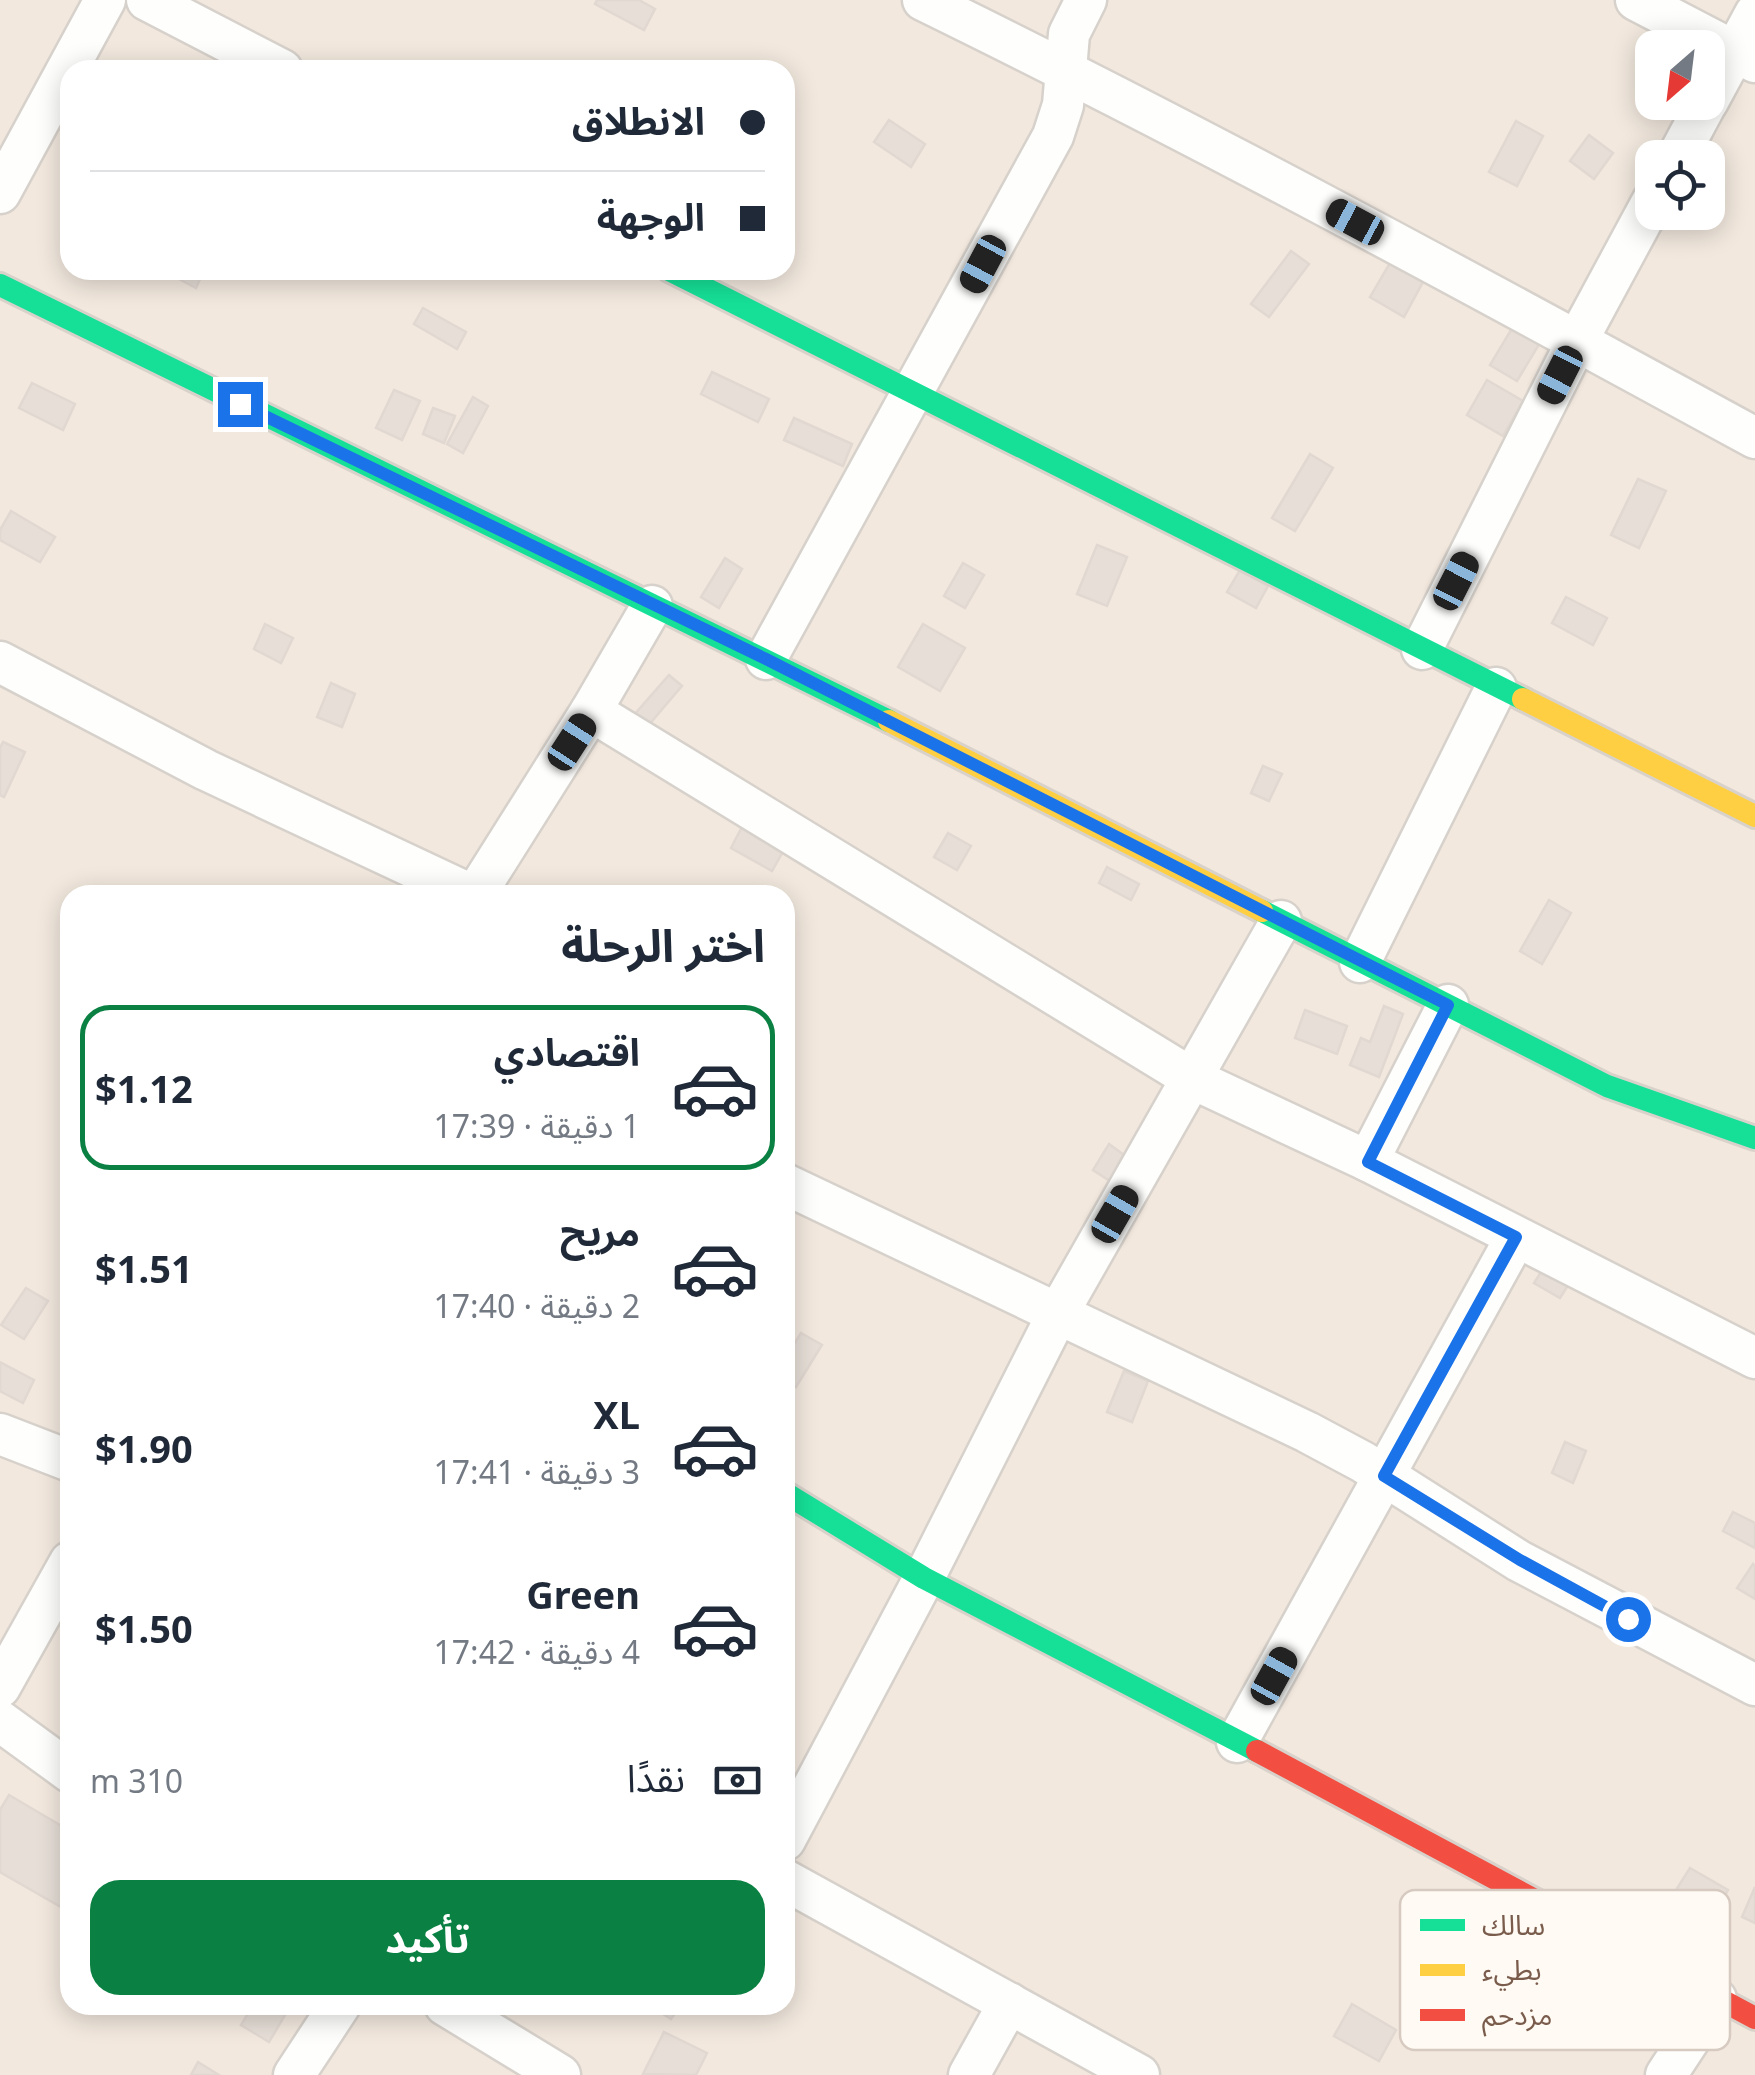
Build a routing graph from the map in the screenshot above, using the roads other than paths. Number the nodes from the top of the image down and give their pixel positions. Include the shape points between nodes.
1 (106, 0) edge
2 (147, 0) edge
3 (924, 0) edge
4 (1086, 0) edge
5 (1636, 0) edge
6 (1755, 14) edge
7 (1745, 56) edge
8 (73, 60) edge
9 (263, 60) edge
10 (1064, 69) junction
11 (1725, 80) edge
12 (60, 84) edge
13 (0, 193) edge
14 (1637, 230) edge
15 (689, 280) edge
16 (0, 286) edge
17 (1577, 341) junction
18 (912, 392) junction
19 (1755, 438) edge
20 (652, 606) junction
21 (1422, 649) junction
22 (766, 659) junction
23 (0, 662) edge
24 (1496, 688) junction
25 (591, 711) junction
26 (1755, 816) edge
27 (453, 885) edge
28 (480, 885) edge
29 (1280, 921) junction
30 (1360, 962) junction
31 (1448, 1005) junction
32 (1193, 1079) junction
33 (1755, 1138) edge
34 (1368, 1162) junction
35 (795, 1189) edge
36 (1516, 1237) junction
37 (1057, 1314) junction
38 (1755, 1358) edge
39 (0, 1434) edge
40 (60, 1457) edge
41 (1384, 1476) junction
42 (795, 1499) edge
43 (924, 1578) junction
44 (60, 1580) edge
45 (1755, 1684) edge
46 (0, 1687) edge
47 (0, 1721) edge
48 (1237, 1742) junction
49 (60, 1765) edge
50 (795, 1821) edge
51 (795, 1885) edge
52 (1512, 1890) edge
53 (1009, 2003) junction
54 (1730, 2006) edge
55 (333, 2015) edge
56 (461, 2015) edge
57 (1755, 2018) edge
58 (1683, 2050) edge
59 (294, 2075) edge
60 (560, 2075) edge
61 (970, 2075) edge
62 (1138, 2075) edge
63 (1666, 2075) edge

1 - 8 street
2 - 9 street
3 - 10 street
4 - 10 street
5 - 7 street
6 - 7 street
7 - 11 street
10 - 17 street
10 - 18 street via 1059,123
12 - 13 street
14 - 17 street
15 - 18 street
16 - 20 street
17 - 19 street
17 - 21 street
18 - 21 street
18 - 22 street
20 - 22 street
20 - 25 street
21 - 24 street
22 - 29 street
23 - 27 street via 206,770
24 - 26 street
24 - 30 street
25 - 28 street
25 - 32 street
29 - 30 street
29 - 32 street
30 - 31 street
31 - 33 street via 1607,1086
31 - 34 street
32 - 34 street
32 - 37 street
34 - 36 street
35 - 37 street
36 - 38 street
36 - 41 street
37 - 41 street via 1308,1432
37 - 43 street
39 - 40 street
41 - 45 street via 1520,1560
41 - 48 street
42 - 43 street
43 - 48 street
43 - 50 street
44 - 46 street
47 - 49 street
48 - 52 street
51 - 53 street
53 - 61 street
53 - 62 street
54 - 57 street
55 - 59 street
56 - 60 street
58 - 63 street

